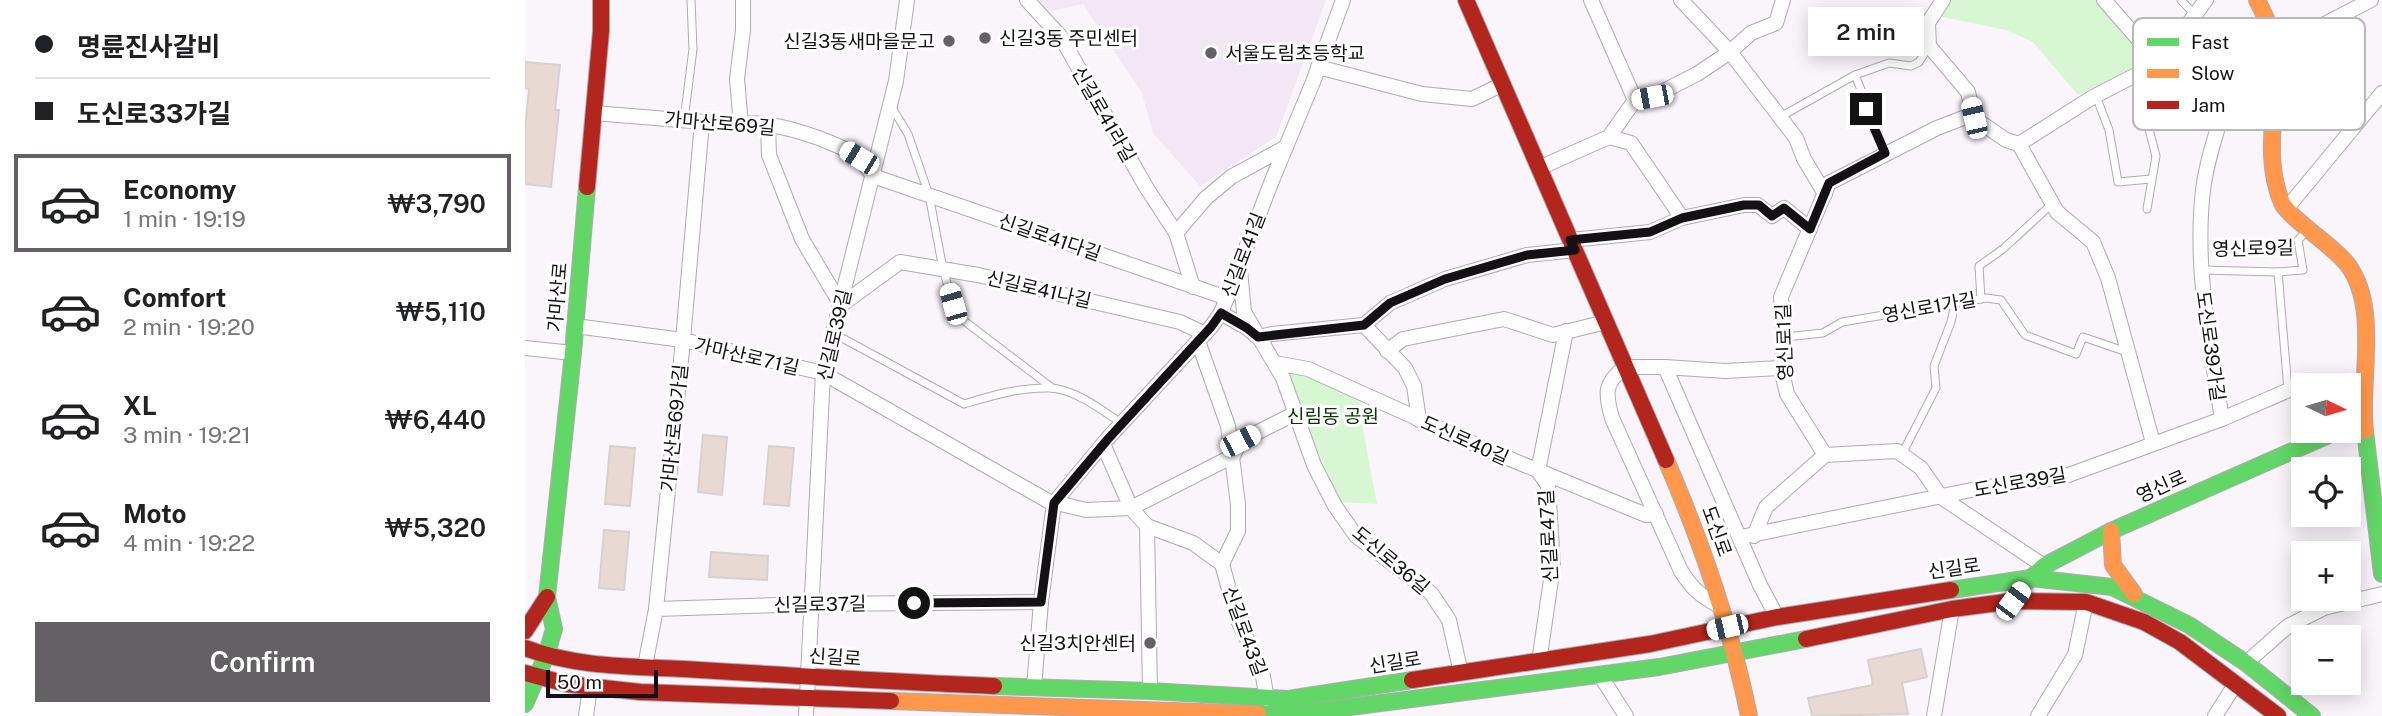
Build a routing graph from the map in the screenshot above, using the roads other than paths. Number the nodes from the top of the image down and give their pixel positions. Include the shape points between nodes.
1 (601, 0) edge
2 (691, 0) edge
3 (743, 0) edge
4 (907, 0) edge
5 (1027, 0) edge
6 (1343, 0) edge
7 (1466, 0) edge
8 (1591, 0) edge
9 (1681, 0) edge
10 (1783, 0) edge
11 (2104, 0) edge
12 (2181, 0) edge
13 (2206, 0) edge
14 (2257, 0) edge
15 (2371, 0) edge
16 (1941, 4) edge
17 (2195, 15) junction
18 (2193, 18) edge
19 (2266, 18) edge
20 (2337, 18) edge
21 (2133, 33) edge
22 (1929, 46) junction
23 (1730, 52) junction
24 (1318, 67) junction
25 (1855, 75) junction
26 (2133, 76) edge
27 (1503, 84) junction
28 (2382, 93) edge
29 (2096, 95) junction
30 (1635, 100) junction
31 (890, 105) junction
32 (594, 113) junction
33 (2365, 114) edge
34 (1780, 117) junction
35 (1974, 118) junction
36 (684, 120) junction
37 (702, 122) junction
38 (741, 125) junction
39 (768, 125) junction
40 (2149, 130) edge
41 (2218, 130) edge
42 (2273, 130) edge
43 (2351, 130) edge
44 (1609, 137) junction
45 (2019, 144) junction
46 (1286, 147) junction
47 (1885, 153) junction
48 (1539, 168) junction
49 (873, 176) junction
50 (2151, 179) junction
51 (1825, 194) junction
52 (929, 195) junction
53 (2053, 203) junction
54 (2287, 208) junction
55 (2147, 209) dead end
56 (1682, 218) junction
57 (2309, 227) junction
58 (1810, 229) junction
59 (1176, 233) junction
60 (1573, 245) junction
61 (1240, 265) junction
62 (943, 269) junction
63 (2201, 270) junction
64 (2278, 272) junction
65 (1193, 287) junction
66 (1227, 298) junction
67 (1981, 299) junction
68 (1955, 303) junction
69 (841, 305) junction
70 (1221, 313) junction
71 (1606, 322) junction
72 (1364, 325) junction
73 (575, 326) junction
74 (1566, 331) junction
75 (833, 333) junction
76 (1201, 337) junction
77 (1258, 337) junction
78 (1784, 337) junction
79 (683, 341) junction
80 (525, 348) edge
81 (1388, 351) junction
82 (2127, 352) junction
83 (573, 353) junction
84 (1275, 363) junction
85 (1625, 367) junction
86 (1665, 367) junction
87 (1781, 368) junction
88 (823, 373) junction
89 (2293, 373) edge
90 (2358, 373) edge
91 (1051, 387) junction
92 (2291, 392) edge
93 (2361, 407) edge
94 (2382, 412) edge
95 (1296, 413) junction
96 (2222, 419) junction
97 (1419, 420) junction
98 (2364, 420) junction
99 (2361, 421) edge
100 (1122, 423) junction
101 (2153, 443) junction
102 (2311, 443) edge
103 (1103, 444) junction
104 (1902, 454) junction
105 (2375, 454) edge
106 (1825, 455) junction
107 (1233, 456) junction
108 (1538, 471) junction
109 (1941, 496) junction
110 (1054, 503) junction
111 (1131, 508) junction
112 (1656, 514) junction
113 (1147, 526) junction
114 (2111, 531) junction
115 (1747, 536) junction
116 (1222, 564) junction
117 (2044, 566) junction
118 (2382, 574) edge
119 (2031, 578) junction
120 (2382, 594) edge
121 (547, 597) junction
122 (2137, 598) junction
123 (2013, 601) junction
124 (1041, 602) junction
125 (2086, 602) junction
126 (812, 604) junction
127 (1720, 606) junction
128 (656, 609) junction
129 (1952, 609) junction
130 (1777, 617) junction
131 (1727, 627) junction
132 (525, 631) edge
133 (525, 648) edge
134 (1736, 654) junction
135 (546, 656) junction
136 (1539, 662) junction
137 (2246, 663) junction
138 (645, 666) junction
139 (1461, 673) junction
140 (531, 675) edge
141 (1599, 676) junction
142 (809, 677) junction
143 (2235, 683) junction
144 (590, 687) junction
145 (1034, 687) junction
146 (1150, 691) junction
147 (807, 698) junction
148 (1267, 699) junction
149 (525, 704) edge
150 (931, 710) edge
151 (1195, 714) edge
152 (586, 716) edge
153 (806, 716) edge
154 (1626, 716) edge
155 (1749, 716) edge
156 (1934, 716) edge
157 (2038, 716) edge
158 (2215, 716) edge
159 (2277, 716) edge
160 (2312, 716) edge

1 - 32 main road, 가마산로
2 - 36 lane via 693,48
3 - 38 street via 737,79
4 - 31 street, 신길로39길
5 - 59 street, 신길로41라길 via 1061,37
6 - 24 street, 신길로41길
7 - 27 main road, 도신로
8 - 30 street
9 - 23 street
10 - 23 street via 1776,23 1751,33
11 - 21 street
12 - 17 lane
13 - 17 street
14 - 19 main road, 영신로9길
15 - 20 street
16 - 22 street via 1928,23
17 - 18 street
22 - 25 lane via 1911,66 1889,62
22 - 35 street via 1968,92
23 - 30 street via 1652,97
23 - 34 street
24 - 27 street via 1422,94 1472,99
24 - 46 street, 신길로41길
25 - 34 lane
25 - 47 lane
26 - 29 street
27 - 48 main road, 도신로
28 - 33 street
29 - 45 street
29 - 50 lane via 2109,130 2118,182
30 - 44 street
31 - 49 street, 신길로39길
31 - 52 lane via 908,134
32 - 36 street, 가마산로69길
32 - 73 main road, 가마산로
34 - 51 street
35 - 45 street
35 - 47 street, 영신로1길 via 1937,128
36 - 37 street, 가마산로69길
37 - 38 street, 가마산로69길
37 - 79 street, 가마산로69가길
38 - 39 street, 가마산로69길
39 - 49 street, 가마산로69길 via 838,146 859,158
39 - 69 street via 769,155 802,239
40 - 50 lane via 2156,156
41 - 63 street, 도신로39가길 via 2203,188
42 - 54 main road, 영신로9길 via 2272,159
43 - 54 street
44 - 48 street
44 - 56 street via 1631,143
45 - 53 street
46 - 59 street via 1231,177
46 - 61 street, 신길로41길
47 - 51 street, 영신로1길 via 1829,183
48 - 60 main road, 도신로
49 - 52 street, 신길로41다길
49 - 69 street, 신길로39길
50 - 55 lane
51 - 58 street, 영신로1길
52 - 62 lane
52 - 65 street, 신길로41다길
53 - 67 lane via 1979,266
53 - 82 street via 2057,212 2093,242 2108,278
54 - 57 main road, 영신로9길
56 - 58 street via 1759,205 1772,216 1784,208
56 - 60 street via 1650,232
57 - 64 lane, 영신로9길 via 2298,240 2303,271
57 - 90 main road, 영신로9길 via 2347,263 2361,287 2365,315
58 - 78 street, 영신로1길 via 1781,297
59 - 65 street, 신길로41라길
60 - 71 main road, 도신로
60 - 72 street via 1445,279 1390,303
61 - 66 street, 신길로41길
61 - 77 street, 도신로36길 via 1244,313
62 - 69 street, 신길로41나길 via 900,262
62 - 76 street, 신길로41나길 via 1179,322
62 - 91 lane via 963,320
63 - 64 lane, 영신로9길
63 - 96 street, 도신로39가길
64 - 89 lane, 도신로39길
65 - 66 street, 신길로41다길
66 - 70 street, 신길로41길
67 - 68 lane, 영신로1가길
67 - 82 lane, 영신로1가길 via 2001,300 2025,335 2076,354 2083,337
68 - 78 lane, 영신로1가길 via 1842,322 1823,333
68 - 104 lane via 1934,366 1936,388
69 - 75 street, 신길로39길
70 - 76 street, 신길로41길
70 - 77 street, 도신로36길
71 - 74 street
71 - 85 main road, 도신로
72 - 77 street
72 - 81 street
73 - 79 street, 가마산로71길
73 - 83 main road, 가마산로
74 - 81 street via 1553,335 1504,319 1403,339
74 - 108 street, 신길로47길
75 - 88 street, 신길로39길
75 - 91 lane via 964,404 1001,393
76 - 100 street, 신길로41길
76 - 107 street, 신길로43길
77 - 84 street, 도신로36길
78 - 87 street, 영신로1길
79 - 88 street, 가마산로71길
79 - 128 street, 가마산로69가길
80 - 83 street
81 - 97 street via 1405,368 1414,386
82 - 101 street
83 - 121 main road, 가마산로
84 - 95 street, 도신로36길
84 - 97 street, 도신로40길 via 1308,369
85 - 86 street
85 - 112 street via 1609,382 1610,411
85 - 127 main road, 도신로 via 1683,499
86 - 87 street
86 - 115 street
87 - 106 street, 영신로1길 via 1787,394
88 - 110 street, 가마산로71길
88 - 126 street, 신길로39길
91 - 100 lane via 1084,399
92 - 96 street, 도신로39길
93 - 98 main road, 영신로9길
94 - 98 main road
95 - 107 street via 1240,441
95 - 139 street, 도신로36길 via 1314,465 1356,536 1431,593 1449,620
96 - 101 street, 도신로39길
97 - 108 street, 도신로40길
98 - 99 main road
98 - 105 main road, 영신로9길
100 - 103 street, 신길로41길
101 - 109 street, 도신로39길 via 2063,477
102 - 114 main road, 영신로
103 - 110 street, 신길로41길
103 - 111 street, 신길로43길
104 - 106 street
104 - 109 street via 1921,468
105 - 118 main road, 영신로9길
106 - 115 street, 도신로 via 1766,507
107 - 111 street
107 - 116 street, 신길로43길 via 1238,531
108 - 112 street, 도신로40길 via 1646,515
108 - 136 street, 신길로47길 via 1548,485 1553,566
109 - 115 street, 도신로39길
109 - 117 street
110 - 111 street via 1086,510
110 - 124 street
111 - 113 street, 신길로43길
112 - 127 street via 1691,588
113 - 116 street, 신길로43길 via 1193,543
113 - 146 street
114 - 117 main road, 영신로
114 - 122 main road via 2115,572
115 - 130 street via 1760,585
116 - 148 street, 신길로43길 via 1237,618 1262,671
117 - 119 main road, 영신로
119 - 122 main road, 신길로 via 2112,587
119 - 123 main road, 영신로
119 - 130 main road, 신길로
120 - 137 street via 2324,608 2287,626
121 - 132 main road, 가마산로
121 - 135 main road, 가마산로 via 554,629
122 - 137 main road, 신길로
123 - 125 main road, 신길로
123 - 129 main road, 신길로
124 - 126 street, 신길로37길
124 - 145 street
125 - 143 main road, 신길로 via 2144,622
125 - 157 street via 2075,655
126 - 128 street, 신길로37길
126 - 142 street, 신길로39길
127 - 131 main road, 도신로
128 - 138 street
129 - 134 main road, 신길로
129 - 156 street
130 - 131 main road, 신길로
131 - 134 main road, 도신로
131 - 136 main road, 신길로
133 - 135 main road, 신길로
134 - 141 main road, 신길로
134 - 155 main road, 도신로
135 - 138 main road, 신길로
135 - 140 main road, 가마산로
136 - 139 main road, 신길로
137 - 160 main road, 신길로
138 - 142 main road, 신길로
139 - 148 main road, 신길로
140 - 144 main road, 신길로
140 - 149 main road, 가마산로
141 - 151 main road, 신길로 via 1300,714
141 - 154 street
142 - 145 main road, 신길로
142 - 147 street, 신길로39길
143 - 158 street
143 - 159 main road, 신길로
144 - 147 main road, 신길로
144 - 152 street
145 - 146 main road, 신길로
146 - 148 main road, 신길로
147 - 150 main road, 신길로
147 - 153 street, 신길로39길
150 - 151 main road, 신길로

